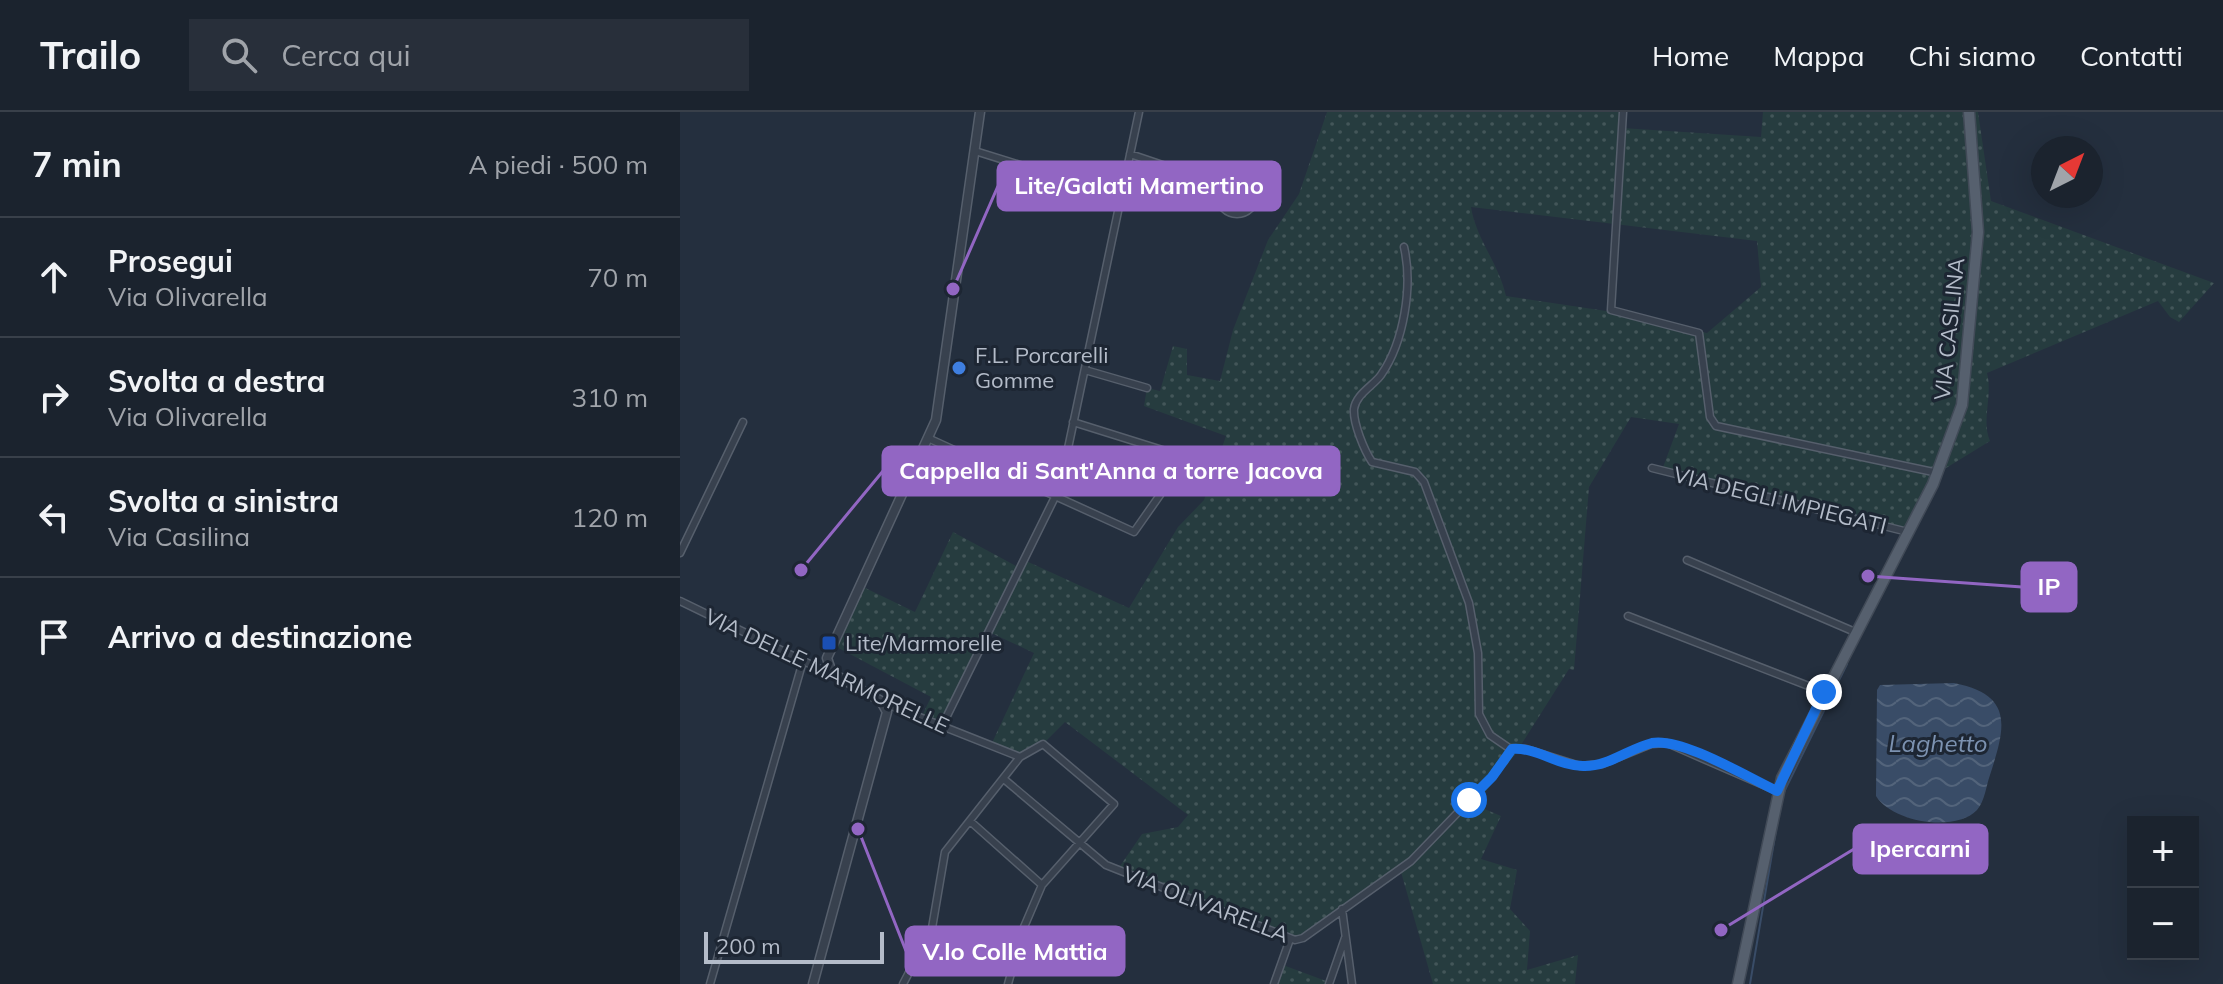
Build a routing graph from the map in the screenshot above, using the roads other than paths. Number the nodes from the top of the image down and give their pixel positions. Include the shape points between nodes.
1 (980, 112) edge
2 (1139, 112) edge
3 (1623, 112) edge
4 (1969, 112) edge
5 (975, 151) junction
6 (1130, 154) junction
7 (1222, 185) junction
8 (1122, 197) junction
9 (1404, 247) dead end
10 (1085, 370) junction
11 (1147, 388) dead end
12 (743, 422) dead end
13 (1073, 422) junction
14 (930, 439) junction
15 (1652, 468) dead end
16 (1938, 473) junction
17 (1054, 499) junction
18 (1908, 532) junction
19 (680, 553) edge
20 (1687, 560) dead end
21 (680, 601) edge
22 (1628, 616) dead end
23 (1855, 632) junction
24 (803, 661) junction
25 (829, 670) junction
26 (1824, 692) junction
27 (884, 703) junction
28 (941, 728) junction
29 (1512, 749) junction
30 (1020, 757) junction
31 (1005, 780) junction
32 (1777, 791) junction
33 (970, 821) junction
34 (1080, 844) junction
35 (1042, 885) junction
36 (1342, 909) junction
37 (1347, 934) junction
38 (927, 938) junction
39 (1290, 939) junction
40 (1014, 965) junction
41 (710, 984) edge
42 (813, 984) edge
43 (903, 984) edge
44 (1008, 984) edge
45 (1274, 984) edge
46 (1329, 984) edge
47 (1352, 984) edge
48 (1738, 984) edge

1 - 5 street
2 - 6 street
3 - 16 street via 1611,310 1699,333 1710,417 1716,426
4 - 16 main road, VIA CASILINA via 1979,211 1970,355 1961,411
5 - 8 street
5 - 14 street via 945,374
6 - 7 street
6 - 8 street
7 - 7 street via 1235,177 1246,179 1254,187 1254,204 1240,214 1228,212 1220,203
8 - 10 street
9 - 29 street via 1408,276 1396,338 1382,373 1356,403 1355,418 1372,462 1415,472 1424,480 1470,609 1481,721 1494,739
10 - 11 street
10 - 13 street
12 - 19 street
13 - 17 street
13 - 17 street via 1172,453 1160,495 1134,532
14 - 17 street
14 - 25 street via 833,640
15 - 18 street, VIA DEGLI IMPIEGATI
16 - 18 main road, VIA CASILINA
17 - 28 street
18 - 23 main road, VIA CASILINA
20 - 23 street
21 - 24 street, VIA DELLE MARMORELLE
22 - 26 street
23 - 26 main road, VIA CASILINA
24 - 25 street, VIA DELLE MARMORELLE
24 - 41 street
25 - 27 street, VIA DELLE MARMORELLE
26 - 32 main road, VIA CASILINA
27 - 28 street, VIA DELLE MARMORELLE
27 - 42 street via 884,730
28 - 30 street, VIA DELLE MARMORELLE
29 - 32 street via 1585,766 1667,743
29 - 36 street, VIA OLIVARELLA via 1411,861
30 - 31 street
30 - 34 street via 1043,744 1114,804
31 - 33 street
31 - 34 street, VIA OLIVARELLA
32 - 48 main road, VIA CASILINA
33 - 35 street
33 - 38 street via 945,852
34 - 35 street
34 - 39 street, VIA OLIVARELLA via 1106,865
35 - 40 street
36 - 37 street
36 - 39 street, VIA OLIVARELLA via 1303,938
37 - 46 street
37 - 47 street
38 - 40 street
38 - 43 street
39 - 45 street
40 - 44 street

